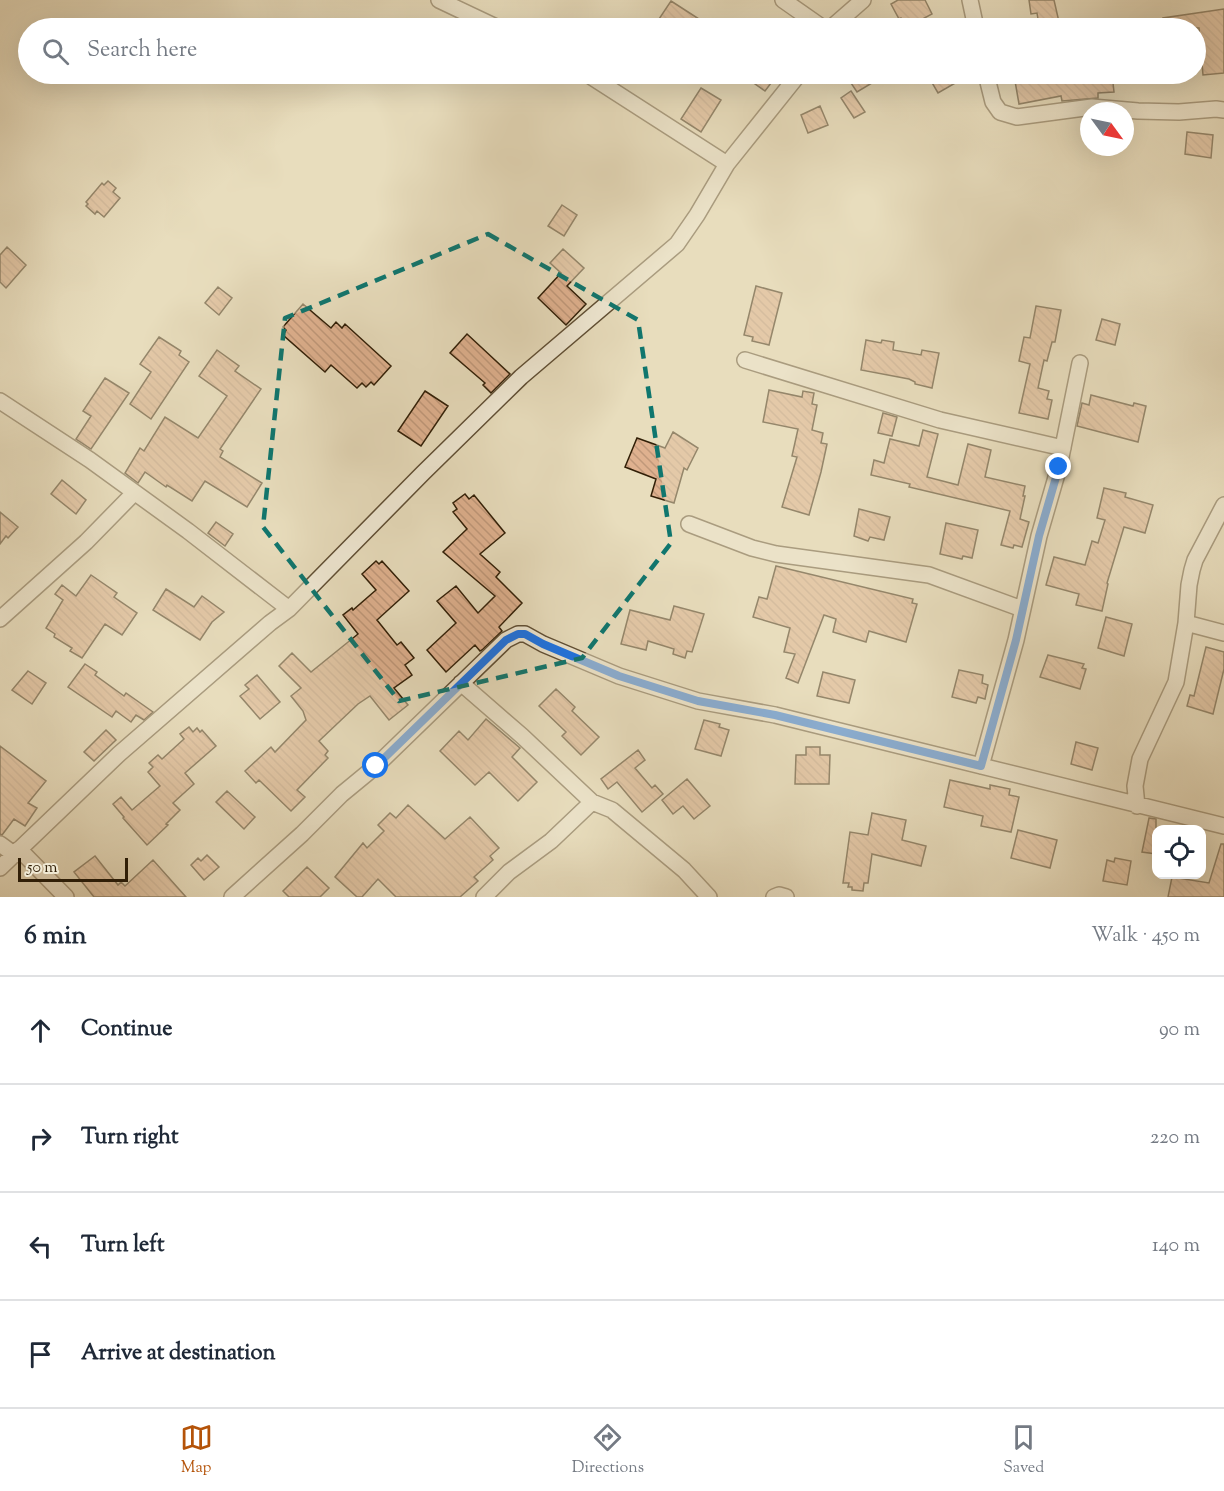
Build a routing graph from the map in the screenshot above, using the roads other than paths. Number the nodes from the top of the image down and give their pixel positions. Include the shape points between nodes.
1 (440, 0) edge
2 (783, 0) edge
3 (863, 0) edge
4 (970, 0) edge
5 (477, 18) edge
6 (809, 18) edge
7 (842, 18) edge
8 (974, 18) edge
9 (603, 84) edge
10 (791, 84) edge
11 (988, 84) edge
12 (1224, 110) edge
13 (727, 164) junction
14 (745, 360) dead end
15 (1080, 363) dead end
16 (0, 401) edge
17 (1063, 448) junction
18 (134, 493) junction
19 (1224, 505) edge
20 (689, 524) dead end
21 (289, 609) junction
22 (1022, 609) junction
23 (0, 619) edge
24 (1186, 623) junction
25 (1224, 633) edge
26 (460, 683) junction
27 (981, 766) junction
28 (592, 802) junction
29 (1137, 806) junction
30 (1224, 826) edge
31 (0, 844) edge
32 (17, 852) junction
33 (0, 868) edge
34 (66, 897) edge
35 (232, 897) edge
36 (484, 897) edge
37 (709, 897) edge
38 (774, 897) edge
39 (786, 897) edge

1 - 5 street
2 - 6 street
3 - 7 street
4 - 8 street
9 - 13 street
10 - 13 street
11 - 12 street via 1000,112 1017,117 1092,107 1179,112
13 - 21 street via 677,244 521,377
14 - 17 street via 940,420
15 - 17 street
16 - 18 street
17 - 22 street
18 - 21 street
18 - 23 street
19 - 24 street via 1195,560
20 - 22 street via 776,554 929,575
21 - 32 street via 119,754
22 - 27 street
24 - 25 street
24 - 29 street via 1174,689 1140,759 1135,786
26 - 27 street via 506,640 525,634 619,676 698,701 775,715
26 - 28 street
26 - 35 street via 376,766
27 - 29 street
28 - 36 street
28 - 37 street via 612,810 684,870
29 - 30 street
31 - 32 street
32 - 33 street
32 - 34 street
38 - 39 street

